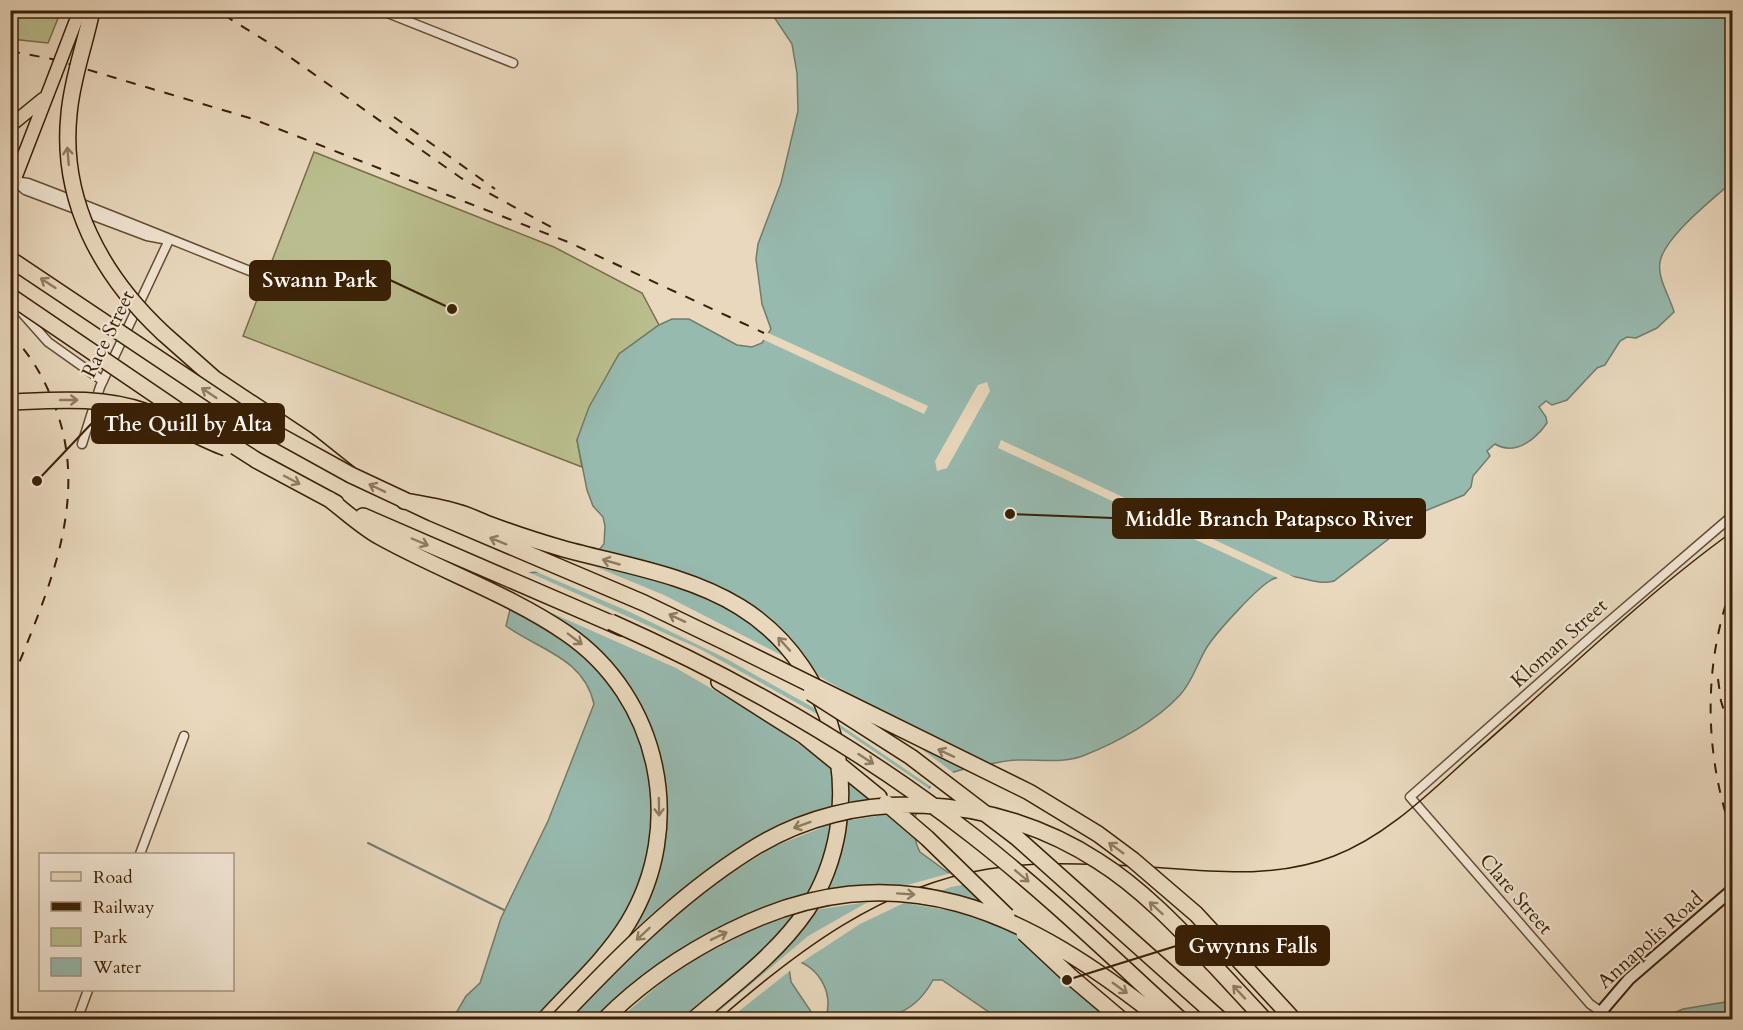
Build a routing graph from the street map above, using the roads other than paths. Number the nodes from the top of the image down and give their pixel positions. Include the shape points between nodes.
1 (80, 10) edge
2 (92, 10) edge
3 (380, 10) edge
4 (513, 63) dead end
5 (48, 94) junction
6 (10, 126) edge
7 (11, 184) edge
8 (169, 240) junction
9 (10, 259) edge
10 (270, 279) dead end
11 (10, 298) edge
12 (103, 381) junction
13 (10, 402) edge
14 (82, 444) dead end
15 (256, 460) junction
16 (351, 475) junction
17 (329, 499) junction
18 (404, 501) junction
19 (1732, 516) edge
20 (611, 622) junction
21 (729, 644) junction
22 (184, 736) dead end
23 (1410, 797) joint
24 (141, 853) edge
25 (1732, 890) edge
26 (88, 991) edge
27 (1597, 1016) edge
28 (77, 1020) edge
29 (544, 1020) edge
30 (558, 1020) edge
31 (604, 1020) edge
32 (693, 1020) edge
33 (1122, 1020) edge
34 (1162, 1020) edge
35 (1181, 1020) edge
36 (1221, 1020) edge
37 (1265, 1020) edge
38 (1294, 1020) edge

1 - 5 main road, bridge
16 -> 2 highway, bridge via 190,359 136,306 103,264 81,217 67,152 72,93
3 - 4 street
5 - 6 main road
5 - 7 main road
7 - 8 street via 28,183 150,229
8 - 10 street
8 - 12 street, Race Street
16 -> 9 highway, bridge via 246,417
11 - 12 street via 48,342
11 - 15 highway, bridge
12 - 14 street, Race Street
13 -> 15 highway, bridge via 72,400 123,405
15 -> 17 highway
18 -> 16 highway
17 -> 20 highway
17 -> 29 highway via 379,536 542,618 577,641 611,673 635,709 647,737 660,805 658,838 648,881 618,936
21 -> 18 highway via 612,589
32 -> 18 highway, bridge via 764,960 792,930 808,908 828,866 840,817 840,771 832,728 813,684 774,633 716,594 544,543 459,512
19 - 23 street, Kloman Street
20 - 33 highway, bridge via 745,697 819,748 927,838 1062,969
20 -> 35 highway, bridge via 720,673 875,765 1012,868
21 - 36 highway, bridge via 859,723 960,793 1066,879
38 -> 21 highway, bridge via 1196,914 1098,834 1029,792
22 - 24 street
23 - 27 street, Clare Street
25 - 27 main road, Annapolis Road via 1629,979
26 - 28 street
37 -> 30 highway, bridge via 1160,912 1084,852 1036,828 998,815 913,805 870,808 819,820 750,850 661,917
31 -> 34 highway, bridge via 667,967 746,923 809,900 874,892 936,897 1011,921 1076,957

